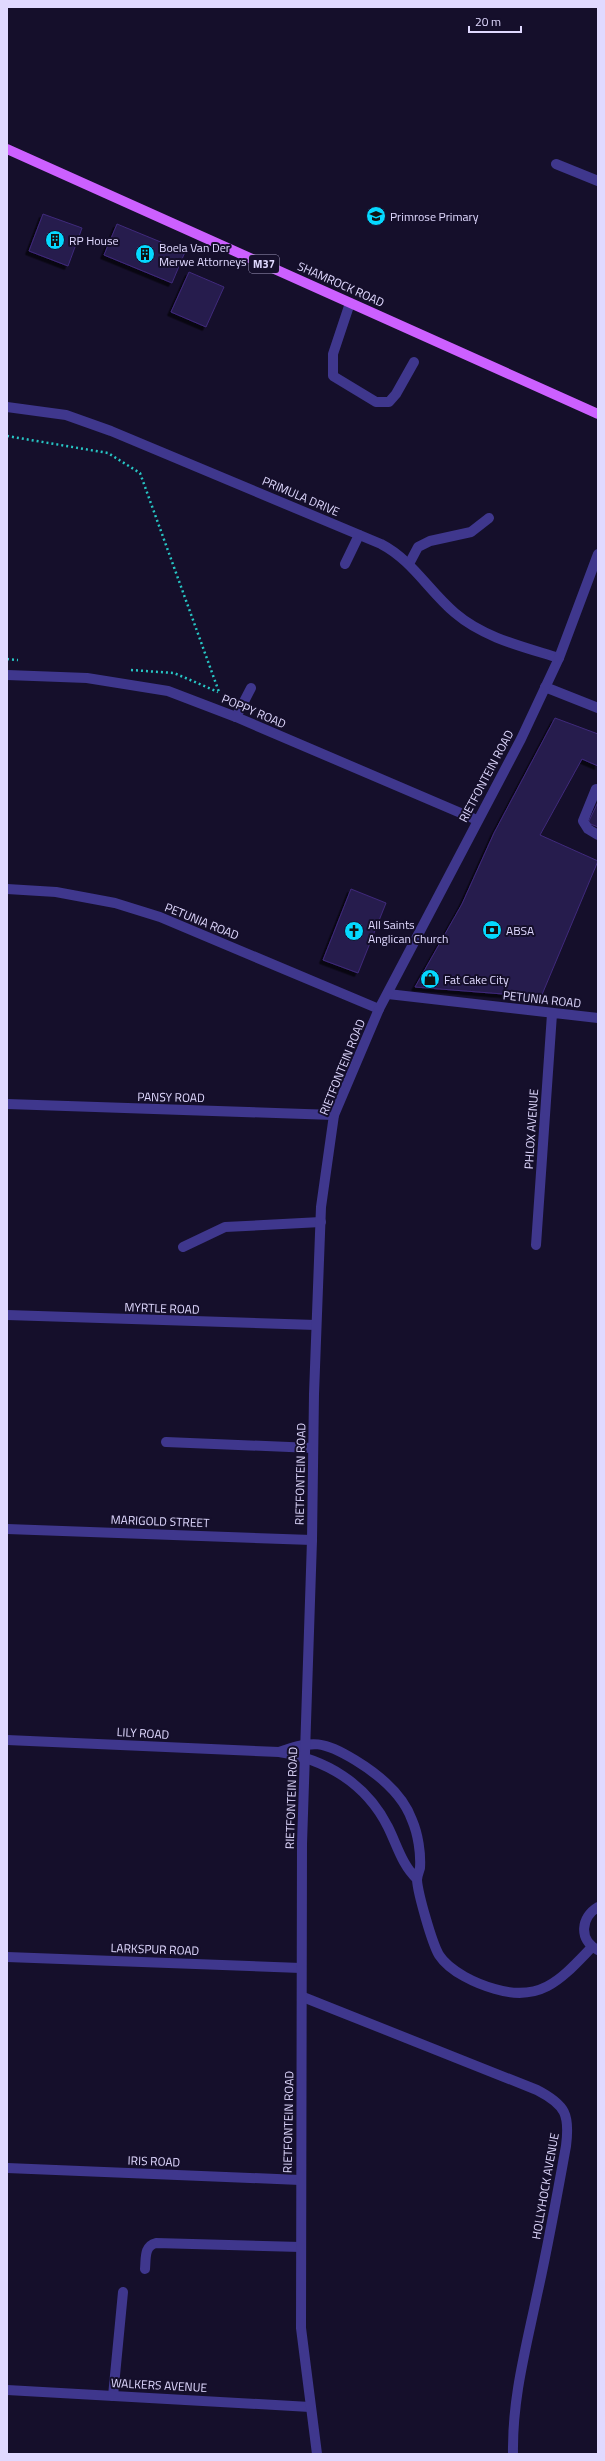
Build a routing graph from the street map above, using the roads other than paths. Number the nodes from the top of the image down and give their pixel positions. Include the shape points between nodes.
1 (7, 148) edge
2 (556, 164) dead end
3 (598, 181) edge
4 (350, 303) junction
5 (414, 362) dead end
6 (7, 407) edge
7 (598, 414) edge
8 (489, 518) dead end
9 (359, 536) junction
10 (598, 556) edge
11 (345, 564) dead end
12 (409, 564) junction
13 (559, 658) junction
14 (7, 674) edge
15 (545, 687) junction
16 (251, 688) dead end
17 (598, 708) edge
18 (236, 717) junction
19 (596, 789) dead end
20 (478, 820) junction
21 (598, 835) edge
22 (7, 889) edge
23 (388, 994) junction
24 (379, 1009) junction
25 (552, 1014) junction
26 (598, 1018) edge
27 (7, 1104) edge
28 (334, 1115) junction
29 (321, 1222) junction
30 (536, 1246) dead end
31 (183, 1247) dead end
32 (7, 1315) edge
33 (316, 1325) junction
34 (166, 1442) dead end
35 (313, 1448) junction
36 (7, 1528) edge
37 (312, 1540) junction
38 (7, 1740) edge
39 (306, 1743) junction
40 (279, 1752) junction
41 (304, 1756) junction
42 (417, 1879) junction
43 (598, 1907) edge
44 (595, 1948) edge
45 (7, 1957) edge
46 (301, 1968) junction
47 (303, 1997) junction
48 (7, 2168) edge
49 (300, 2180) junction
50 (301, 2247) junction
51 (145, 2269) dead end
52 (122, 2292) dead end
53 (7, 2390) edge
54 (113, 2396) junction
55 (310, 2407) junction
56 (317, 2454) edge
57 (513, 2454) edge

1 - 4 main road, SHAMROCK ROAD / M37
2 - 3 street
4 - 5 street via 333,354 333,376 376,402 389,402
4 - 7 main road, SHAMROCK ROAD / M37
6 - 9 street, PRIMULA DRIVE via 66,415 111,431
8 - 12 street via 472,532 430,541 418,547
9 - 11 street
9 - 12 street, PRIMULA DRIVE via 394,551
10 - 13 street, RIETFONTEIN ROAD
12 - 13 street, PRIMULA DRIVE via 454,613 469,624 509,642
13 - 15 street, RIETFONTEIN ROAD
14 - 18 street, POPPY ROAD via 87,678 134,684 168,691
15 - 17 street
15 - 20 street, RIETFONTEIN ROAD
16 - 18 street
18 - 20 street, POPPY ROAD
19 - 21 street via 583,820 588,829
20 - 23 street, RIETFONTEIN ROAD
22 - 24 street, PETUNIA ROAD via 56,892 114,903 160,917
23 - 24 street, RIETFONTEIN ROAD
23 - 25 street, PETUNIA ROAD
24 - 28 street, RIETFONTEIN ROAD
25 - 26 street, PETUNIA ROAD
25 - 30 street, PHLOX AVENUE
27 - 28 street, PANSY ROAD
28 - 29 street, RIETFONTEIN ROAD
29 - 31 street via 225,1227
29 - 33 street, RIETFONTEIN ROAD
32 - 33 street, MYRTLE ROAD
33 - 35 street, RIETFONTEIN ROAD
34 - 35 street
35 - 37 street, RIETFONTEIN ROAD
36 - 37 street, MARIGOLD STREET
37 - 39 street, RIETFONTEIN ROAD via 307,1641
38 - 40 street, LILY ROAD
39 - 40 street, LILY ROAD
39 - 41 street, RIETFONTEIN ROAD
39 - 42 street via 336,1749 380,1777 399,1797 408,1809 416,1831 420,1857
40 - 41 street, LILY ROAD
41 - 42 street, LILY ROAD via 350,1780 360,1790 387,1825 404,1864
41 - 46 street, RIETFONTEIN ROAD
42 - 44 street via 439,1955 462,1974 487,1987 510,1994 541,1991 567,1973
43 - 44 street via 590,1912 583,1930 586,1940
45 - 46 street, LARKSPUR ROAD
46 - 47 street, RIETFONTEIN ROAD
47 - 49 street, RIETFONTEIN ROAD
47 - 57 street, HOLLYHOCK AVENUE via 537,2090 559,2104 565,2112 569,2126 566,2146 518,2378
48 - 49 street, IRIS ROAD
49 - 50 street, RIETFONTEIN ROAD
50 - 51 street via 156,2243 146,2249
50 - 55 street, RIETFONTEIN ROAD via 301,2328
52 - 54 street
53 - 54 street, WALKERS AVENUE
54 - 55 street, WALKERS AVENUE
55 - 56 street, RIETFONTEIN ROAD

